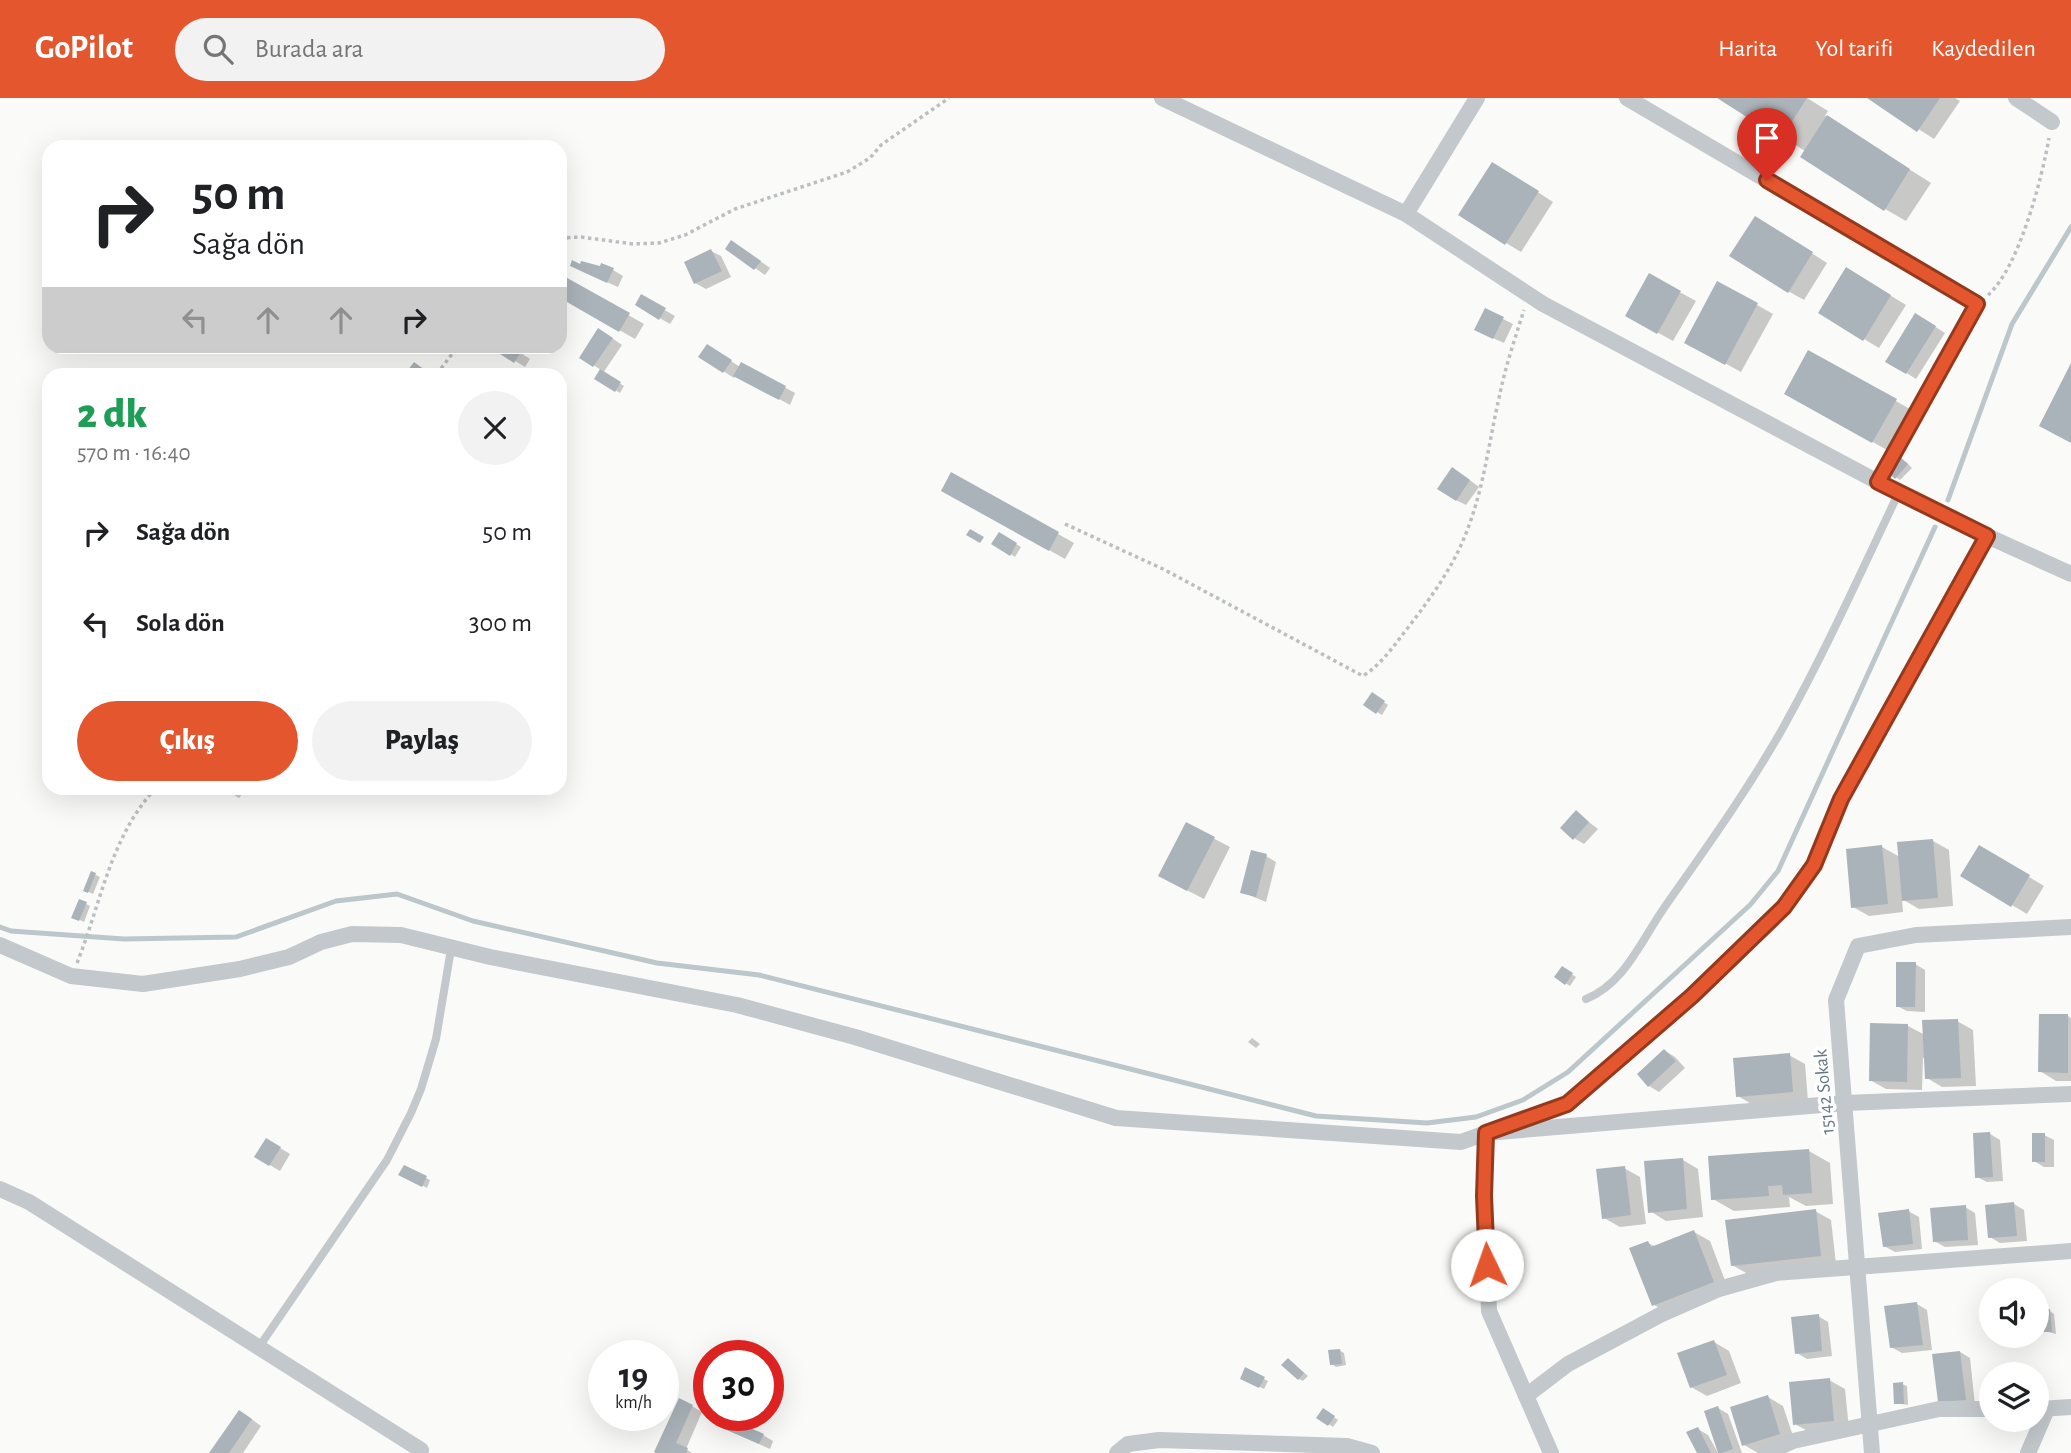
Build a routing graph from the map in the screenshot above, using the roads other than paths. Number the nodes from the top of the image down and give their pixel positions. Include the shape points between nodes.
1 (1162, 98) edge
2 (1477, 98) edge
3 (1627, 98) edge
4 (2016, 98) edge
5 (2052, 122) road end
6 (1405, 214) junction
7 (1878, 482) junction
8 (1899, 492) junction
9 (1987, 536) junction
10 (2071, 574) edge
11 (2071, 927) edge
12 (0, 945) edge
13 (451, 949) junction
14 (1586, 999) dead end
15 (2071, 1094) edge
16 (1845, 1103) junction
17 (1486, 1133) junction
18 (0, 1189) edge
19 (2071, 1251) edge
20 (1856, 1266) junction
21 (259, 1348) junction
22 (1526, 1396) junction
23 (2071, 1407) edge
24 (1979, 1409) edge
25 (2049, 1409) edge
26 (1871, 1425) junction
27 (2035, 1432) edge
28 (1162, 1446) edge
29 (421, 1450) dead end
30 (1117, 1453) edge
31 (1372, 1453) edge
32 (1551, 1453) edge
33 (1766, 1453) edge
34 (1872, 1453) edge
35 (2028, 1453) edge

1 - 6 street
2 - 6 street
3 - 7 street via 1977,304
4 - 5 street
6 - 7 street via 1529,295
7 - 8 street
8 - 9 street
8 - 14 lane via 1811,676 1753,778 1621,975
9 - 10 street
9 - 17 street via 1841,799 1814,865 1784,907 1692,996 1567,1104
11 - 16 street, 15142 Sokak via 1916,935 1858,946 1836,1000
12 - 13 street via 71,976 143,984 240,969 352,934 401,935
13 - 17 street via 737,1005 1116,1118 1461,1142
13 - 21 lane via 436,1039 411,1113 387,1160
15 - 16 street
16 - 17 street
16 - 20 street, 15142 Sokak
17 - 22 street via 1489,1311
18 - 21 street via 29,1202
19 - 20 street
20 - 22 street via 1776,1273 1719,1289 1568,1364
20 - 26 street, 15142 Sokak
21 - 29 street
22 - 32 street
23 - 25 street
24 - 26 street via 1939,1409
26 - 33 street via 1793,1441
26 - 34 street, 15142 Sokak
27 - 35 street
28 - 30 street via 1128,1444
28 - 31 street via 1347,1446

